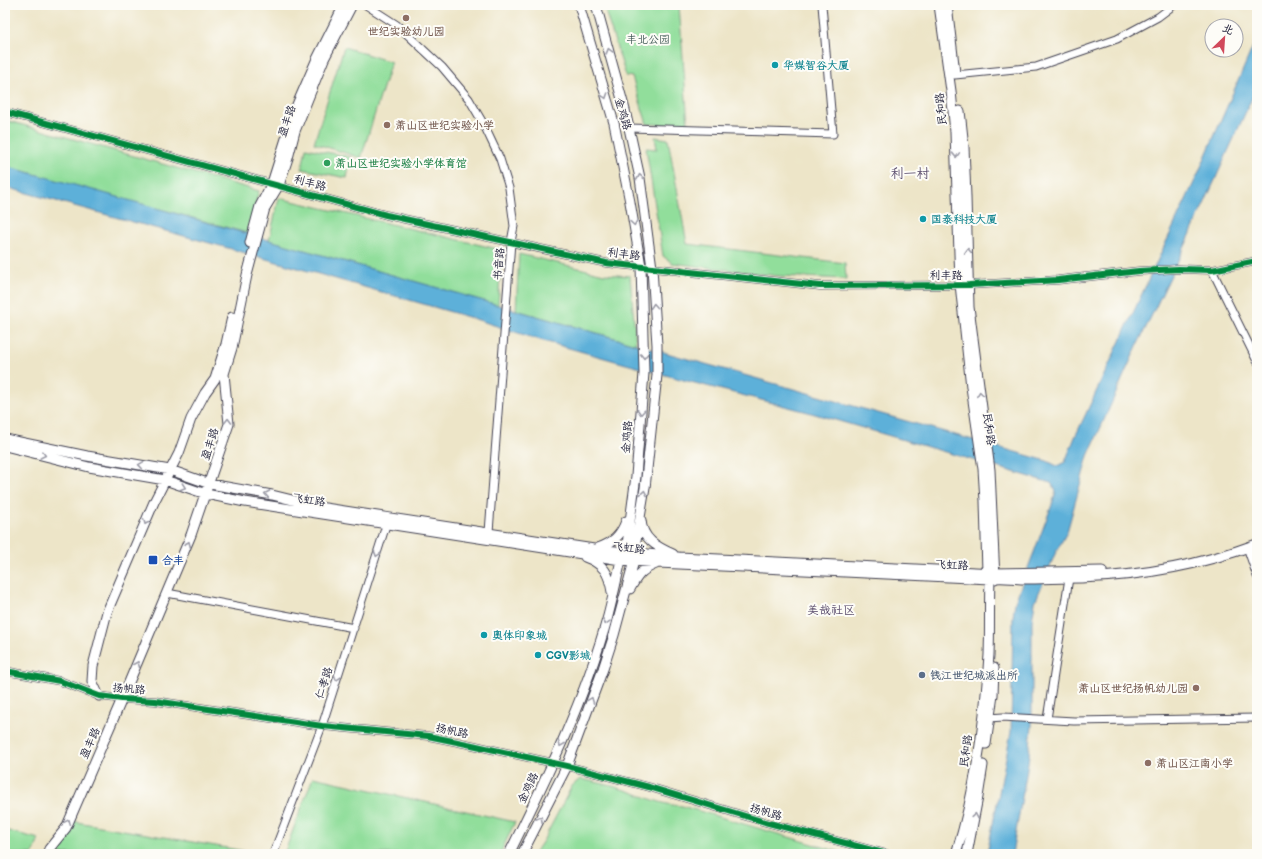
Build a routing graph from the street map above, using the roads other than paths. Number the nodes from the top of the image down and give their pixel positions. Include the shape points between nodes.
1 (344, 5) edge
2 (352, 5) edge
3 (366, 5) edge
4 (579, 5) edge
5 (596, 5) edge
6 (822, 5) edge
7 (1174, 5) edge
8 (943, 6) edge
9 (955, 75) junction
10 (5, 112) edge
11 (629, 128) junction
12 (276, 184) junction
13 (511, 242) junction
14 (1257, 261) edge
15 (641, 266) junction
16 (652, 268) junction
17 (1212, 270) junction
18 (964, 284) junction
19 (1256, 358) edge
20 (5, 439) edge
21 (5, 446) edge
22 (170, 470) junction
23 (165, 480) junction
24 (210, 484) junction
25 (206, 494) junction
26 (632, 502) junction
27 (640, 512) junction
28 (387, 521) junction
29 (489, 532) junction
30 (1257, 539) edge
31 (1257, 544) edge
32 (1247, 548) junction
33 (594, 549) junction
34 (571, 552) junction
35 (629, 556) junction
36 (679, 557) junction
37 (658, 563) junction
38 (991, 575) junction
39 (1049, 575) junction
40 (1257, 576) edge
41 (1069, 578) junction
42 (167, 593) junction
43 (613, 596) junction
44 (623, 602) junction
45 (354, 628) junction
46 (5, 671) edge
47 (99, 696) junction
48 (122, 699) junction
49 (989, 718) junction
50 (1257, 718) edge
51 (1044, 720) junction
52 (322, 726) junction
53 (553, 763) junction
54 (567, 766) junction
55 (47, 854) edge
56 (273, 854) edge
57 (509, 854) edge
58 (522, 854) edge
59 (887, 854) edge
60 (956, 854) edge
61 (967, 854) edge

1 - 12 main road, 盈丰路 via 296,107 287,132
2 - 12 main road, 盈丰路 via 324,59
3 - 13 street, 书音路 via 397,26 436,61 469,99 500,159 509,188 514,226
4 -> 15 main road, 金鸡路 via 614,123
11 -> 5 main road, 金鸡路
6 - 11 street via 833,134
7 - 9 street via 1158,17 1117,39 1036,67
8 - 9 main road, 民和路 via 949,17
8 -> 18 main road, 民和路 via 952,91
18 -> 9 main road, 民和路 via 964,147
10 - 12 street, 利丰路
16 -> 11 main road, 金鸡路 via 640,178
12 - 13 street, 利丰路 via 386,215
12 - 22 main road, 盈丰路 via 260,206 215,379 190,420 179,453
24 -> 12 main road, 盈丰路 via 229,424 224,374 265,208
13 - 15 street, 利丰路 via 606,263
13 - 29 street, 书音路
14 - 17 street, 利丰路
15 - 16 street, 利丰路
15 -> 26 main road, 金鸡路 via 644,373
16 - 18 street, 利丰路 via 820,286
27 -> 16 main road, 金鸡路 via 645,488 656,375 657,345
17 - 18 street, 利丰路 via 1139,271 1058,280
17 - 19 street
18 - 38 main road, 民和路 via 971,387 983,469
38 -> 18 main road, 民和路 via 990,470 970,307
22 -> 20 main road, 飞虹路
21 -> 23 main road, 飞虹路 via 90,467
22 - 23 main road, 盈丰路
22 - 24 main road, 飞虹路
23 -> 25 main road, 飞虹路
23 -> 47 main road, 盈丰路 via 107,612 93,666 92,681
24 - 25 main road, 盈丰路
28 -> 24 main road, 飞虹路
25 - 28 main road, 飞虹路
42 -> 25 main road, 盈丰路
26 - 33 main road via 620,534 606,545
26 - 35 main road, 金鸡路
27 - 35 main road, 金鸡路
27 - 36 main road via 641,526 651,542
28 - 29 main road, 飞虹路
28 - 34 main road, 飞虹路
28 -> 45 street, 仁孝路
29 - 33 main road, 飞虹路
30 - 39 main road, 飞虹路 via 1199,557 1150,566
31 - 32 main road, 飞虹路
32 - 40 street
32 - 41 main road, 飞虹路 via 1203,561 1148,572
33 - 35 main road, 飞虹路
34 - 35 main road, 飞虹路
34 - 43 main road via 594,560 600,565 610,581
35 - 36 main road, 飞虹路
35 - 37 main road, 飞虹路
35 - 43 main road, 金鸡路
35 - 44 main road, 金鸡路
36 - 38 main road, 飞虹路
37 - 38 main road, 飞虹路
37 - 44 main road via 645,568 639,574
38 - 39 main road, 飞虹路
38 - 49 main road, 民和路 via 995,620 993,695
38 - 60 main road, 民和路 via 989,654 977,766
39 - 41 main road, 飞虹路
41 - 51 street
42 - 45 street
48 -> 42 main road, 盈丰路
43 -> 53 main road, 金鸡路 via 594,661
54 -> 44 main road, 金鸡路 via 603,669
45 -> 52 street, 仁孝路
46 - 47 street, 扬帆路 via 60,681
47 - 48 street, 扬帆路
48 - 52 street, 扬帆路 via 155,701
55 -> 48 main road, 盈丰路 via 66,828
49 - 51 street
61 -> 49 main road, 民和路
50 - 51 street
52 - 53 street, 扬帆路 via 428,736
52 - 56 street, 仁孝路
53 - 54 street, 扬帆路
53 - 57 main road, 金鸡路
58 -> 54 main road, 金鸡路
54 - 59 street, 扬帆路

